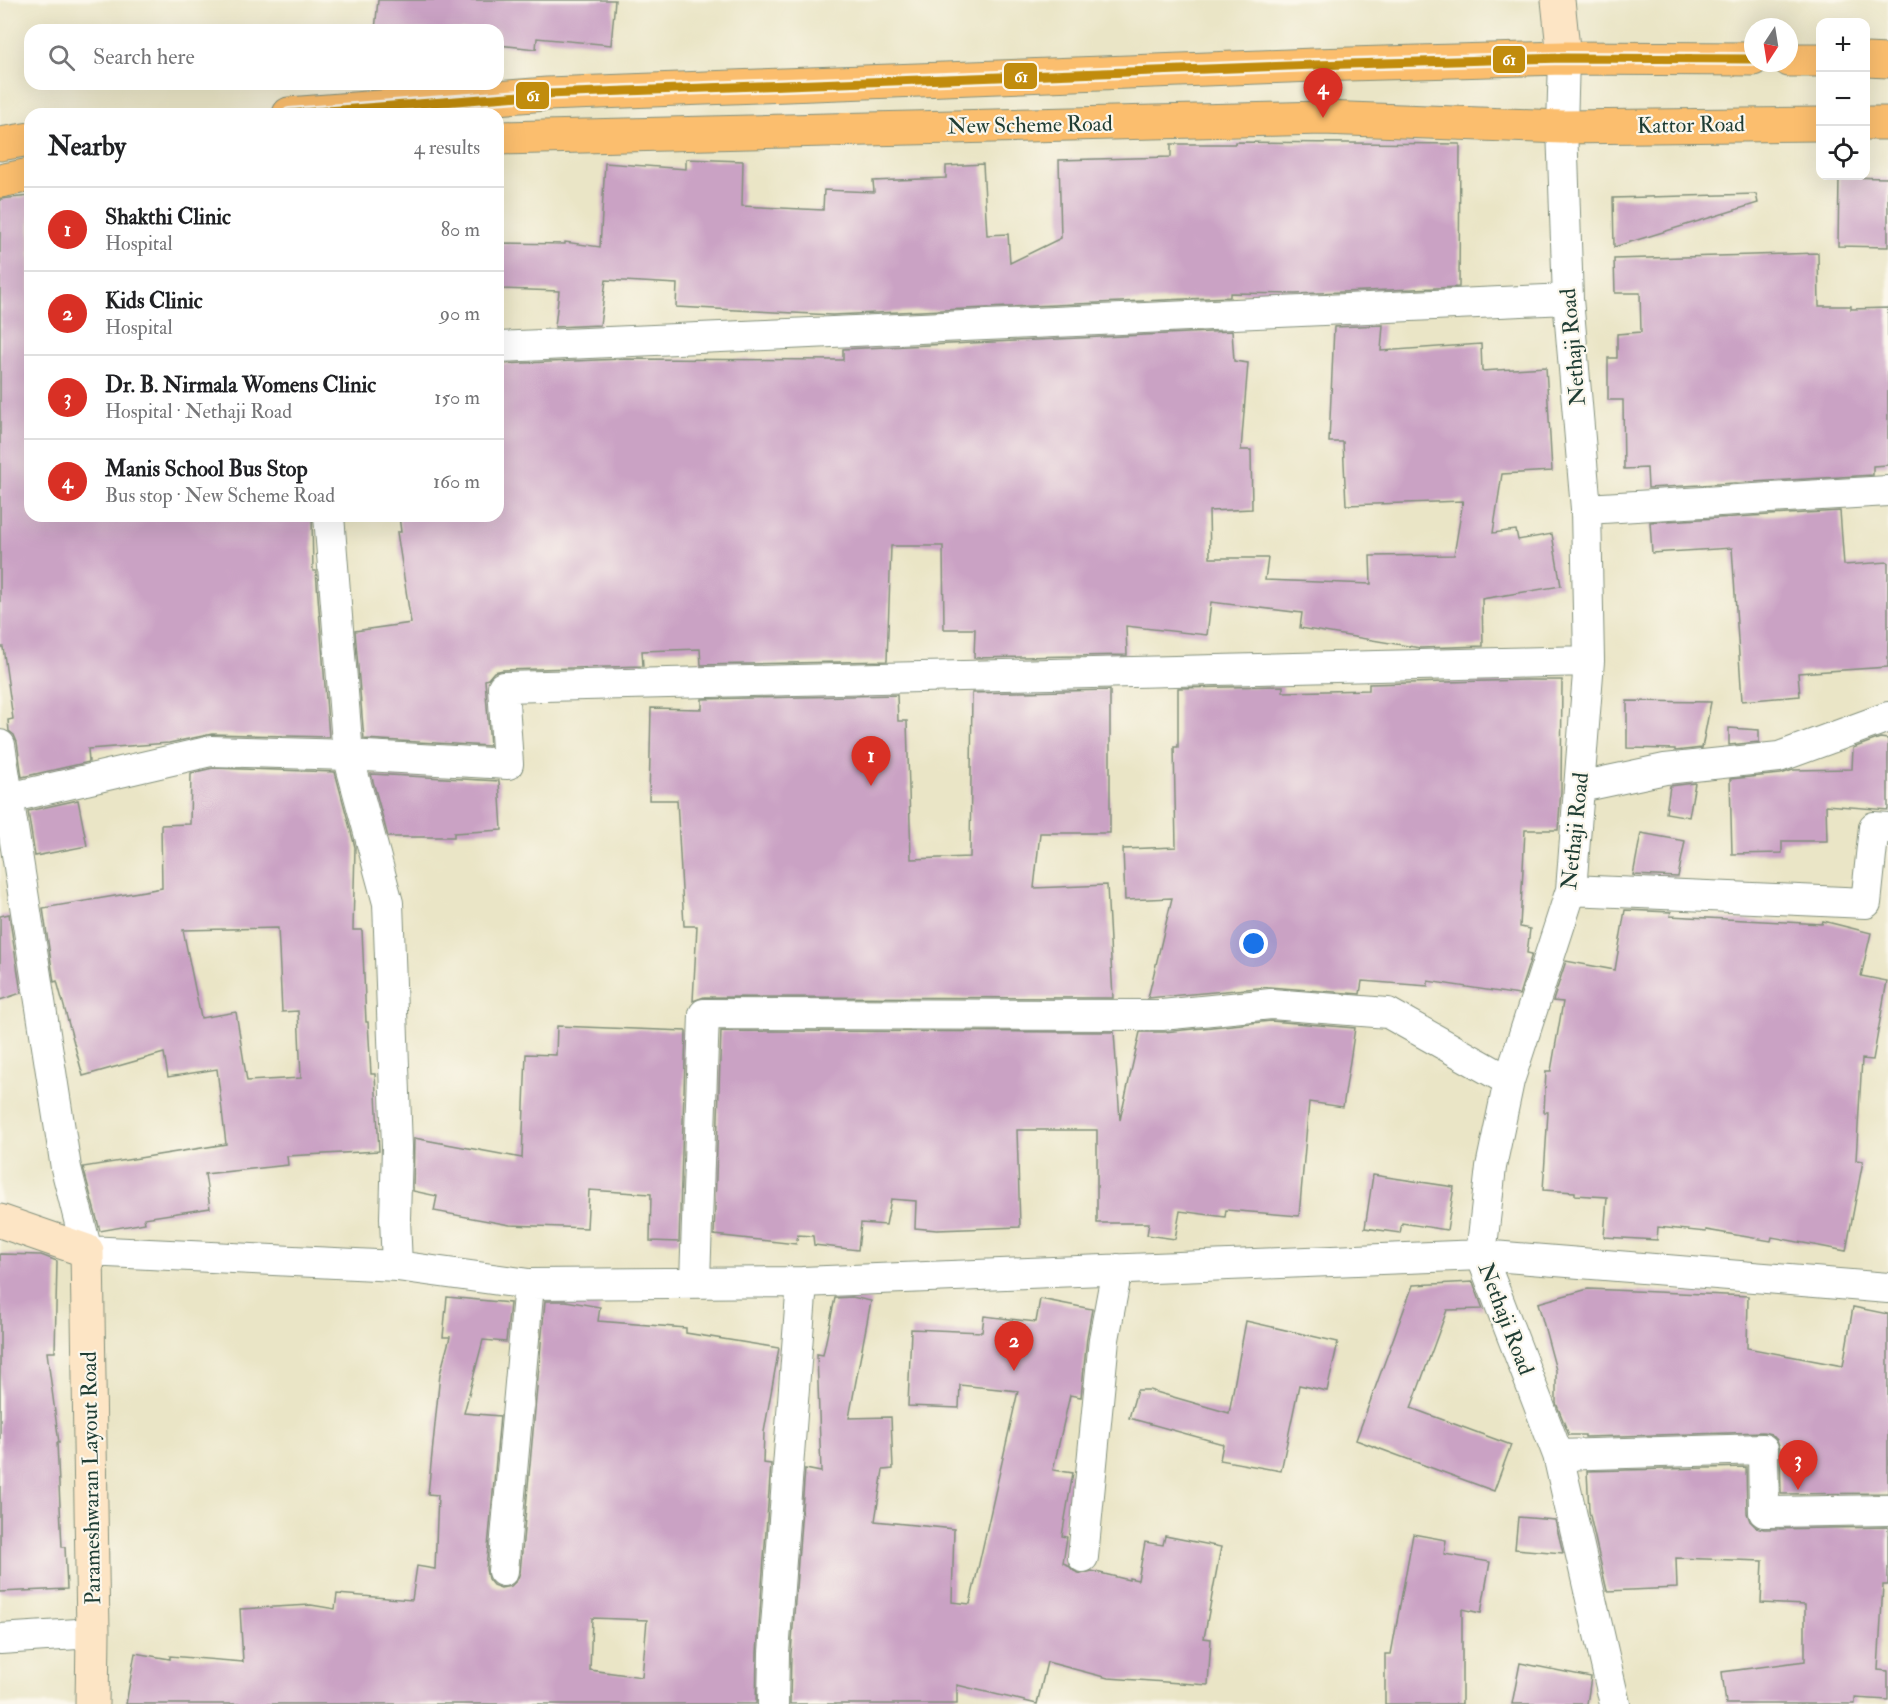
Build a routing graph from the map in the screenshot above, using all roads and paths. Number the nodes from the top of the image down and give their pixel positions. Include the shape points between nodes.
1 (1558, 0) edge
2 (1564, 58) junction
3 (1744, 59) edge
4 (1798, 60) edge
5 (1816, 60) edge
6 (1870, 60) edge
7 (1888, 61) edge
8 (366, 108) edge
9 (1870, 123) edge
10 (1888, 123) edge
11 (1816, 124) edge
12 (1562, 127) junction
13 (504, 138) edge
14 (24, 140) edge
15 (0, 144) edge
16 (24, 176) edge
17 (0, 181) edge
18 (1568, 299) junction
19 (504, 347) edge
20 (1888, 491) edge
21 (1586, 509) junction
22 (329, 522) edge
23 (1589, 661) junction
24 (1888, 717) edge
25 (0, 745) edge
26 (348, 756) junction
27 (1580, 787) junction
28 (4, 799) edge
29 (1888, 828) edge
30 (1571, 890) junction
31 (1509, 1081) junction
32 (0, 1221) edge
33 (87, 1251) junction
34 (1481, 1255) junction
35 (397, 1266) junction
36 (1117, 1269) junction
37 (694, 1281) junction
38 (802, 1282) junction
39 (530, 1284) junction
40 (1888, 1288) edge
41 (1558, 1455) junction
42 (1888, 1510) edge
43 (1083, 1557) dead end
44 (503, 1571) dead end
45 (93, 1633) junction
46 (0, 1639) edge
47 (92, 1704) edge
48 (773, 1704) edge
49 (1615, 1704) edge

1 - 2 street, Nethaji Road
2 - 3 main road
2 - 8 main road via 547,94
2 - 12 street, Nethaji Road
4 - 5 main road
6 - 7 main road
9 - 10 main road
11 - 12 main road, Kattor Road
12 - 13 main road, New Scheme Road via 1323,118
12 - 18 street, Nethaji Road
14 - 15 main road
16 - 17 main road
18 - 19 street
18 - 21 street, Nethaji Road
20 - 21 street
21 - 23 street, Nethaji Road
22 - 26 street
23 - 26 street via 503,687 508,764
23 - 27 street, Nethaji Road
24 - 27 street via 1779,757 1665,769
25 - 28 street
26 - 28 street via 211,751
26 - 35 street via 388,903
27 - 30 street, Nethaji Road
28 - 33 street via 66,1168
29 - 30 street via 1874,827 1866,903
30 - 31 street, Nethaji Road
31 - 34 street, Nethaji Road via 1491,1167
31 - 37 street via 1388,1013 1365,1011 1271,1004 1162,1015 704,1014
32 - 33 street
33 - 35 street
33 - 45 street, Parameshwaran Layout Road
34 - 36 street
34 - 40 street
34 - 41 street, Nethaji Road
35 - 39 street
36 - 38 street
36 - 43 street via 1104,1339
37 - 38 street
37 - 39 street
38 - 48 street
39 - 44 street
41 - 42 street via 1763,1449 1764,1512
41 - 49 street, Nethaji Road
45 - 46 street
45 - 47 street, Parameshwaran Layout Road

